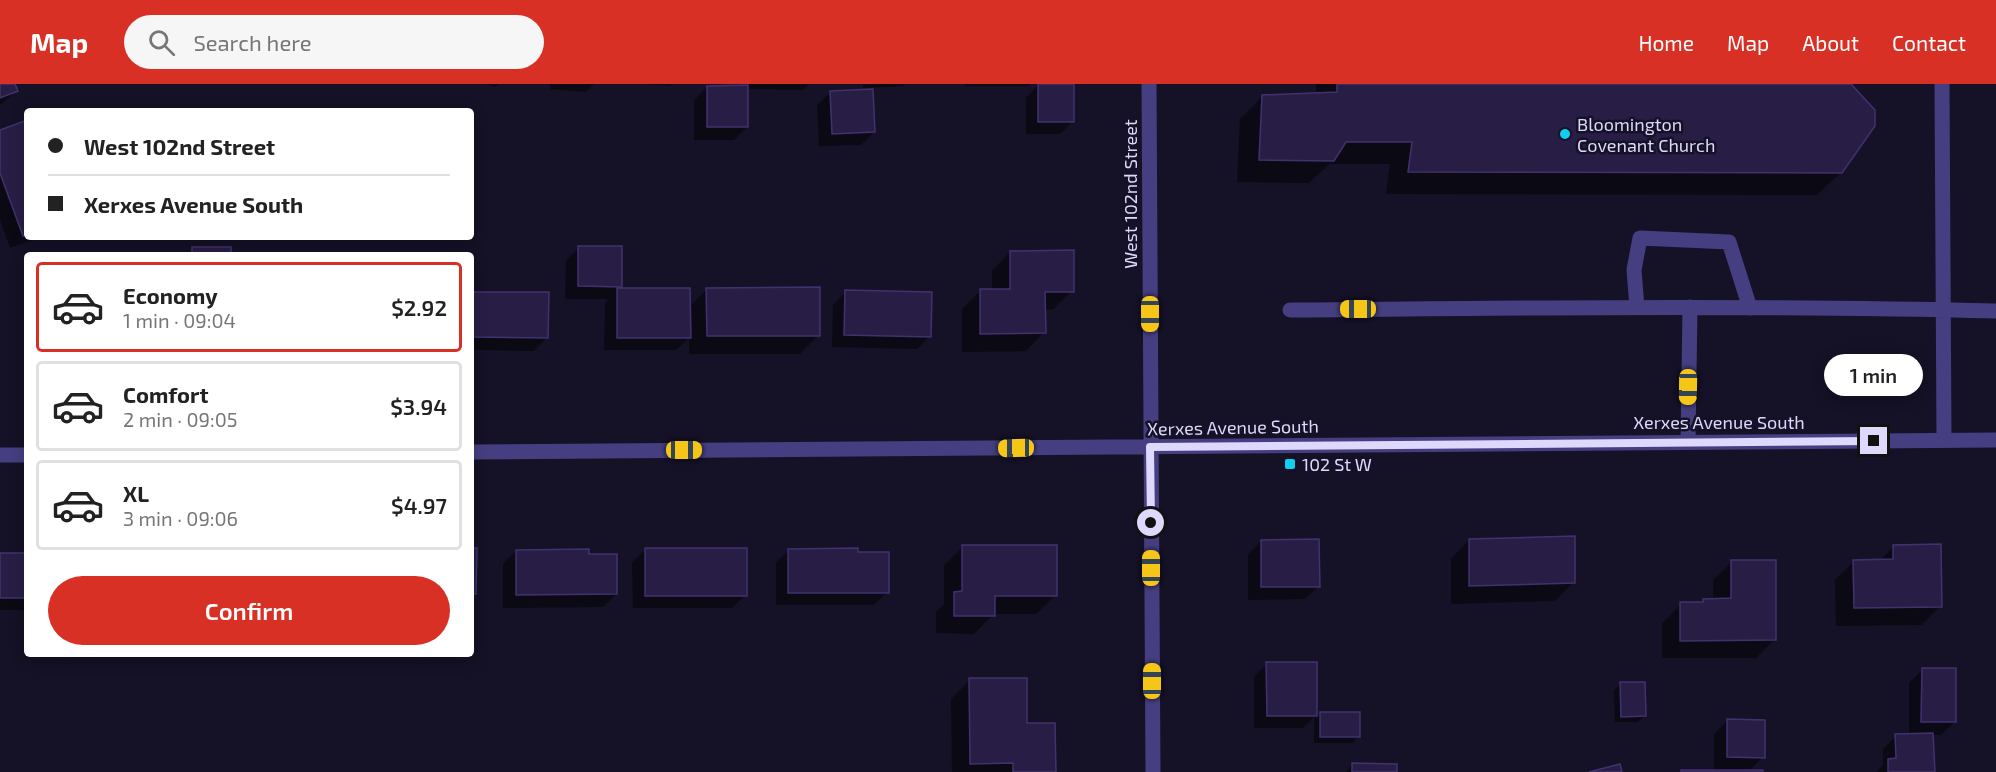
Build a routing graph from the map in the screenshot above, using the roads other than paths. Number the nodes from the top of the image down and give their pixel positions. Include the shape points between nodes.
1 (1149, 84) edge
2 (1942, 84) edge
3 (1637, 307) junction
4 (1690, 308) junction
5 (1750, 308) junction
6 (1290, 310) dead end
7 (1943, 310) junction
8 (1996, 311) edge
9 (1944, 440) junction
10 (1996, 440) edge
11 (1688, 442) junction
12 (1150, 447) junction
13 (474, 452) edge
14 (0, 455) edge
15 (24, 455) edge
16 (1152, 772) edge

1 - 12 street, West 102nd Street
2 - 7 street
3 - 4 street
3 - 5 street via 1634,270 1640,238 1729,242
3 - 6 street
4 - 5 street
4 - 11 street
5 - 7 street
7 - 8 street
7 - 9 street
9 - 10 street, Xerxes Avenue South
9 - 11 street, Xerxes Avenue South
11 - 12 street, Xerxes Avenue South
12 - 13 street, Xerxes Avenue South
12 - 16 street, West 102nd Street
14 - 15 street

